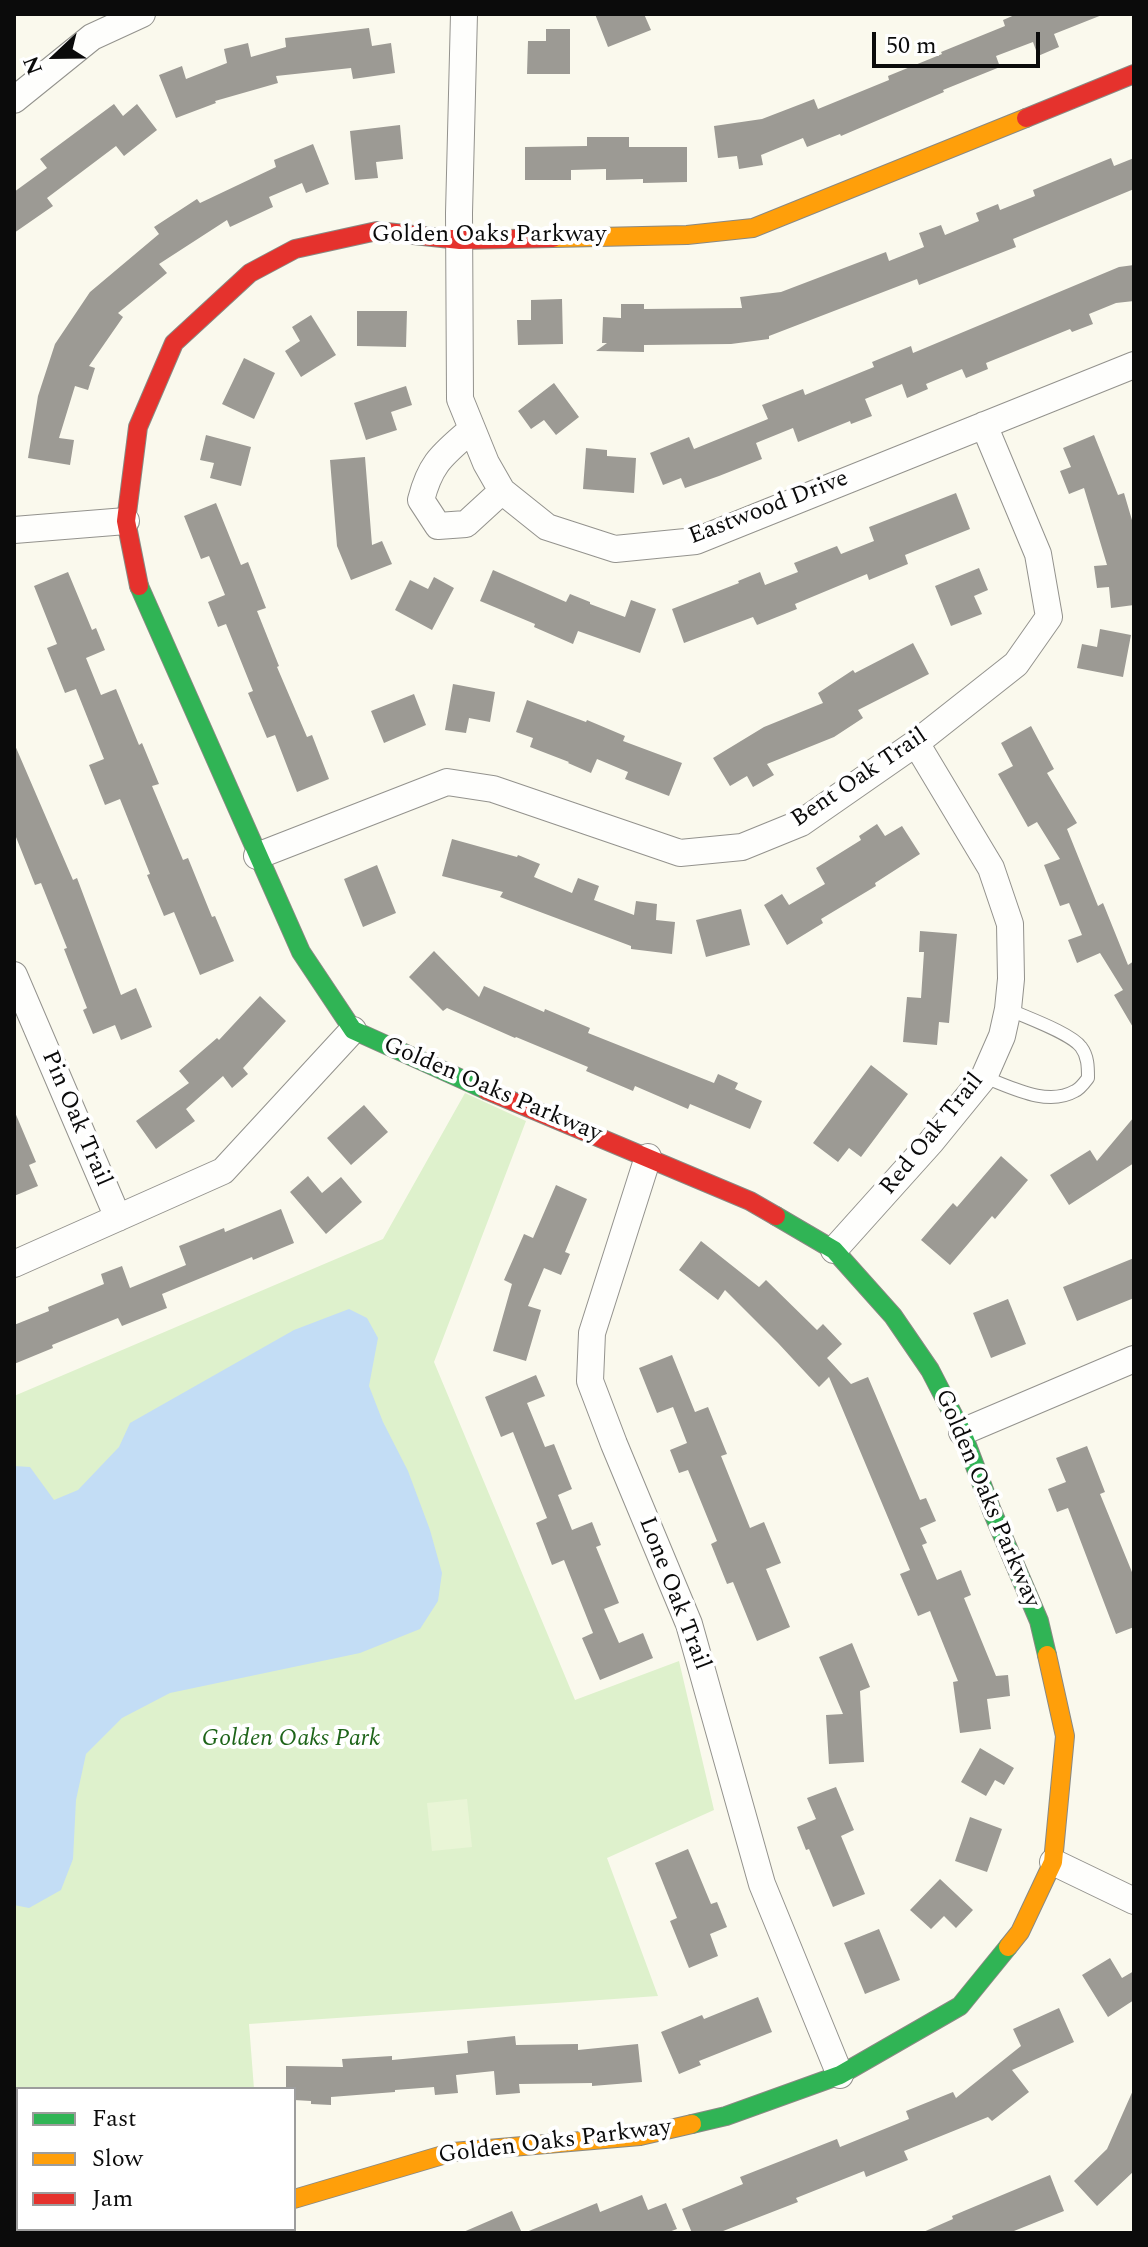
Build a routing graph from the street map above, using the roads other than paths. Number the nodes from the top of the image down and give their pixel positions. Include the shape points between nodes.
1 (142, 14) edge
2 (464, 14) edge
3 (1134, 74) edge
4 (14, 100) edge
5 (460, 240) junction
6 (1134, 365) edge
7 (984, 425) junction
8 (472, 429) junction
9 (502, 491) junction
10 (126, 521) junction
11 (14, 530) edge
12 (916, 743) junction
13 (257, 856) junction
14 (14, 975) edge
15 (1008, 1009) junction
16 (353, 1030) junction
17 (984, 1077) junction
18 (648, 1157) junction
19 (118, 1218) junction
20 (834, 1250) junction
21 (14, 1264) edge
22 (1134, 1359) edge
23 (962, 1432) junction
24 (1053, 1862) junction
25 (1134, 1901) edge
26 (840, 2075) junction
27 (296, 2198) edge

1 - 4 street via 92,37
2 - 5 street, Eastwood Drive
3 - 5 street, Golden Oaks Parkway via 753,228 687,235
5 - 8 street, Eastwood Drive via 460,399
5 - 10 street, Golden Oaks Parkway via 377,231 295,249 250,273 174,343 138,427
6 - 7 street, Eastwood Drive
7 - 9 street, Eastwood Drive via 696,541 615,549 547,527
7 - 12 street, Bent Oak Trail via 1038,554 1049,617 1016,664
8 - 9 street, Eastwood Drive
8 - 9 street via 438,459 421,500 438,526 466,524
10 - 11 street
10 - 13 street, Golden Oaks Parkway via 139,587
12 - 13 street, Bent Oak Trail via 801,823 742,847 680,853 493,789 447,782
12 - 15 street, Red Oak Trail via 991,868 1010,924
13 - 16 street, Golden Oaks Parkway via 301,952
14 - 19 street, Pin Oak Trail
15 - 17 street, Red Oak Trail
15 - 17 lane via 1075,1040 1084,1050 1088,1078 1077,1091 1059,1097 1035,1096
16 - 18 street, Golden Oaks Parkway
16 - 19 street via 223,1171
17 - 20 street, Red Oak Trail
18 - 20 street, Golden Oaks Parkway via 750,1201
18 - 26 street, Lone Oak Trail via 592,1333 590,1381 689,1624 762,1884
19 - 21 street
20 - 23 street, Golden Oaks Parkway via 893,1316 930,1370
22 - 23 street
23 - 24 street, Golden Oaks Parkway via 1039,1621 1065,1736
24 - 25 street
24 - 26 street, Golden Oaks Parkway via 1020,1932 960,2006
26 - 27 street, Golden Oaks Parkway via 726,2116 640,2136 453,2152

